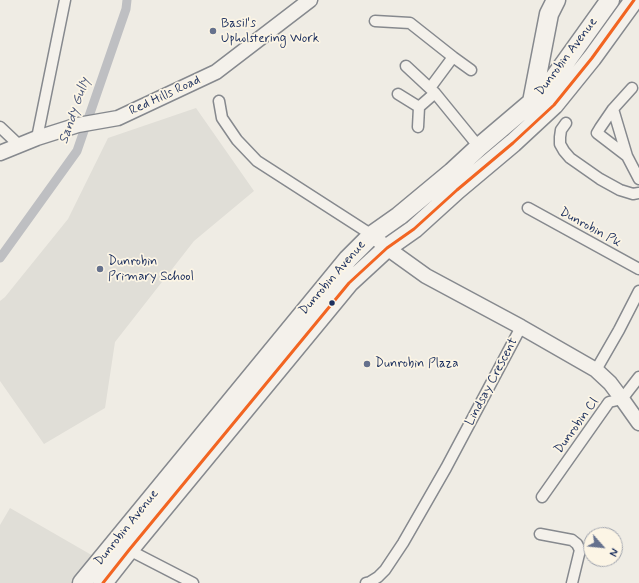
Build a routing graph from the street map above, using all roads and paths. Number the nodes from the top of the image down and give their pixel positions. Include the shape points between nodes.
1 (65, 0) edge
2 (310, 0) edge
3 (556, 0) edge
4 (610, 0) edge
5 (639, 0) edge
6 (629, 7) edge
7 (375, 21) dead end
8 (453, 57) junction
9 (406, 66) dead end
10 (472, 70) dead end
11 (632, 88) dead end
12 (432, 90) junction
13 (398, 94) dead end
14 (219, 100) dead end
15 (532, 102) junction
16 (419, 107) junction
17 (613, 109) junction
18 (566, 123) dead end
19 (0, 127) edge
20 (418, 127) dead end
21 (37, 138) junction
22 (19, 145) junction
23 (479, 147) junction
24 (0, 153) edge
25 (627, 156) junction
26 (639, 179) edge
27 (639, 193) edge
28 (528, 208) dead end
29 (372, 235) junction
30 (387, 248) junction
31 (639, 269) edge
32 (639, 291) edge
33 (521, 326) junction
34 (596, 370) junction
35 (639, 377) edge
36 (622, 399) junction
37 (639, 423) edge
38 (542, 497) dead end
39 (540, 534) dead end
40 (124, 544) junction
41 (82, 583) edge
42 (103, 583) edge
43 (193, 583) edge
44 (366, 583) edge
45 (572, 583) edge

1 - 21 street
2 - 21 main road, Red Hills Road via 216,72 118,118 78,124
3 - 15 highway via 549,14
4 - 15 highway, Dunrobin Avenue via 552,81
5 - 6 highway, Dunrobin Avenue
6 - 30 highway, Dunrobin Avenue via 554,105 414,228
7 - 8 street via 410,23
8 - 10 street
8 - 12 street
9 - 12 street
11 - 17 street
12 - 16 street
12 - 23 street
13 - 16 street
14 - 29 street via 222,118 257,160
15 - 23 highway, Dunrobin Avenue
16 - 20 street
17 - 25 street
17 - 25 street via 597,133
18 - 27 street via 561,130 560,144 570,158 620,190
19 - 22 street
21 - 22 main road, Red Hills Road
22 - 24 main road, Red Hills Road
23 - 29 highway, Dunrobin Avenue via 399,216
25 - 26 street
28 - 31 street, Dunrobin Pk
29 - 30 main road, Lindsay Crescent
29 - 40 highway, Dunrobin Avenue via 330,280
30 - 33 main road, Lindsay Crescent via 426,276
30 - 40 highway, Dunrobin Avenue via 349,283
32 - 34 street
33 - 34 main road
33 - 44 street, Lindsay Crescent via 403,543 385,570
34 - 36 main road
35 - 36 street, Dunrobin Cl
36 - 37 main road
36 - 38 street, Dunrobin Cl via 609,402
39 - 45 street via 572,540 577,544 580,550
40 - 41 highway, Dunrobin Avenue
40 - 42 highway, Dunrobin Avenue
40 - 43 street

